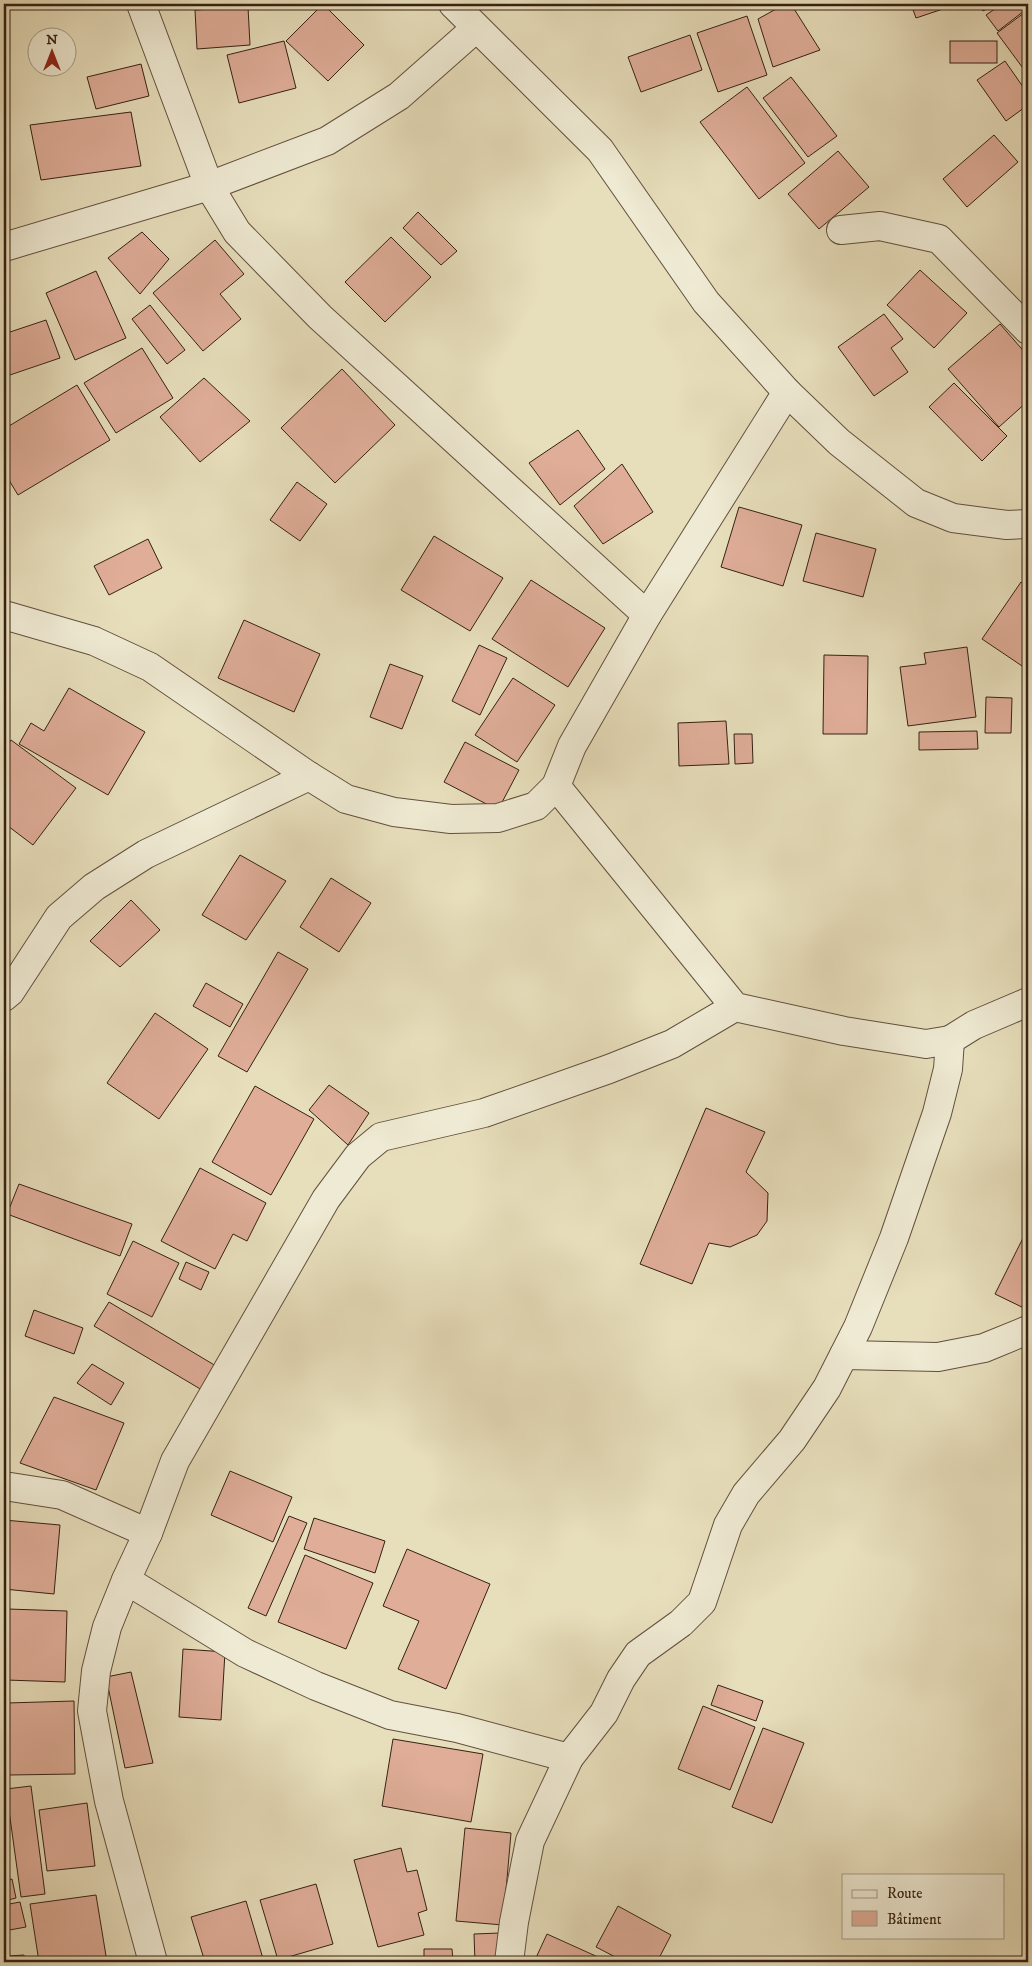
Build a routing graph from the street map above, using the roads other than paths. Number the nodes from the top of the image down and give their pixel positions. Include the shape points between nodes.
1 (141, 4) edge
2 (453, 4) edge
3 (476, 28) junction
4 (210, 186) junction
5 (841, 230) dead end
6 (4, 247) edge
7 (1028, 330) edge
8 (787, 392) junction
9 (1028, 524) edge
10 (4, 615) edge
11 (647, 615) junction
12 (309, 776) junction
13 (556, 786) junction
14 (4, 997) edge
15 (1028, 1002) edge
16 (735, 1007) junction
17 (950, 1040) junction
18 (1028, 1330) edge
19 (844, 1355) junction
20 (4, 1486) edge
21 (148, 1533) junction
22 (126, 1580) junction
23 (569, 1758) junction
24 (153, 1962) edge
25 (509, 1962) edge

1 - 4 street
2 - 3 street
3 - 4 street via 399,96 327,141
3 - 8 street via 600,150 706,302
4 - 6 street
4 - 11 street via 237,232 320,318
5 - 7 street via 880,226 939,239
8 - 9 street via 839,442 916,503 953,518 1007,525
8 - 11 street
10 - 12 street via 94,642 150,667
11 - 13 street via 572,746
12 - 13 street via 346,799 394,812 451,819 498,818 536,806
12 - 14 street via 146,854 94,887 59,917
13 - 16 street
15 - 17 street
16 - 17 street via 852,1033 926,1044
16 - 21 street via 672,1044 609,1070 484,1113 381,1137 358,1156 326,1199 175,1461
17 - 19 street via 948,1070 926,1148 874,1288
18 - 19 street via 984,1348 938,1357
19 - 23 street via 827,1388 792,1440 746,1494 728,1524 702,1602 638,1654 604,1713
20 - 21 street via 62,1495
21 - 22 street
22 - 23 street via 245,1653 390,1716 457,1728
22 - 24 street via 107,1627 96,1671 92,1711 109,1801
23 - 25 street via 530,1841

